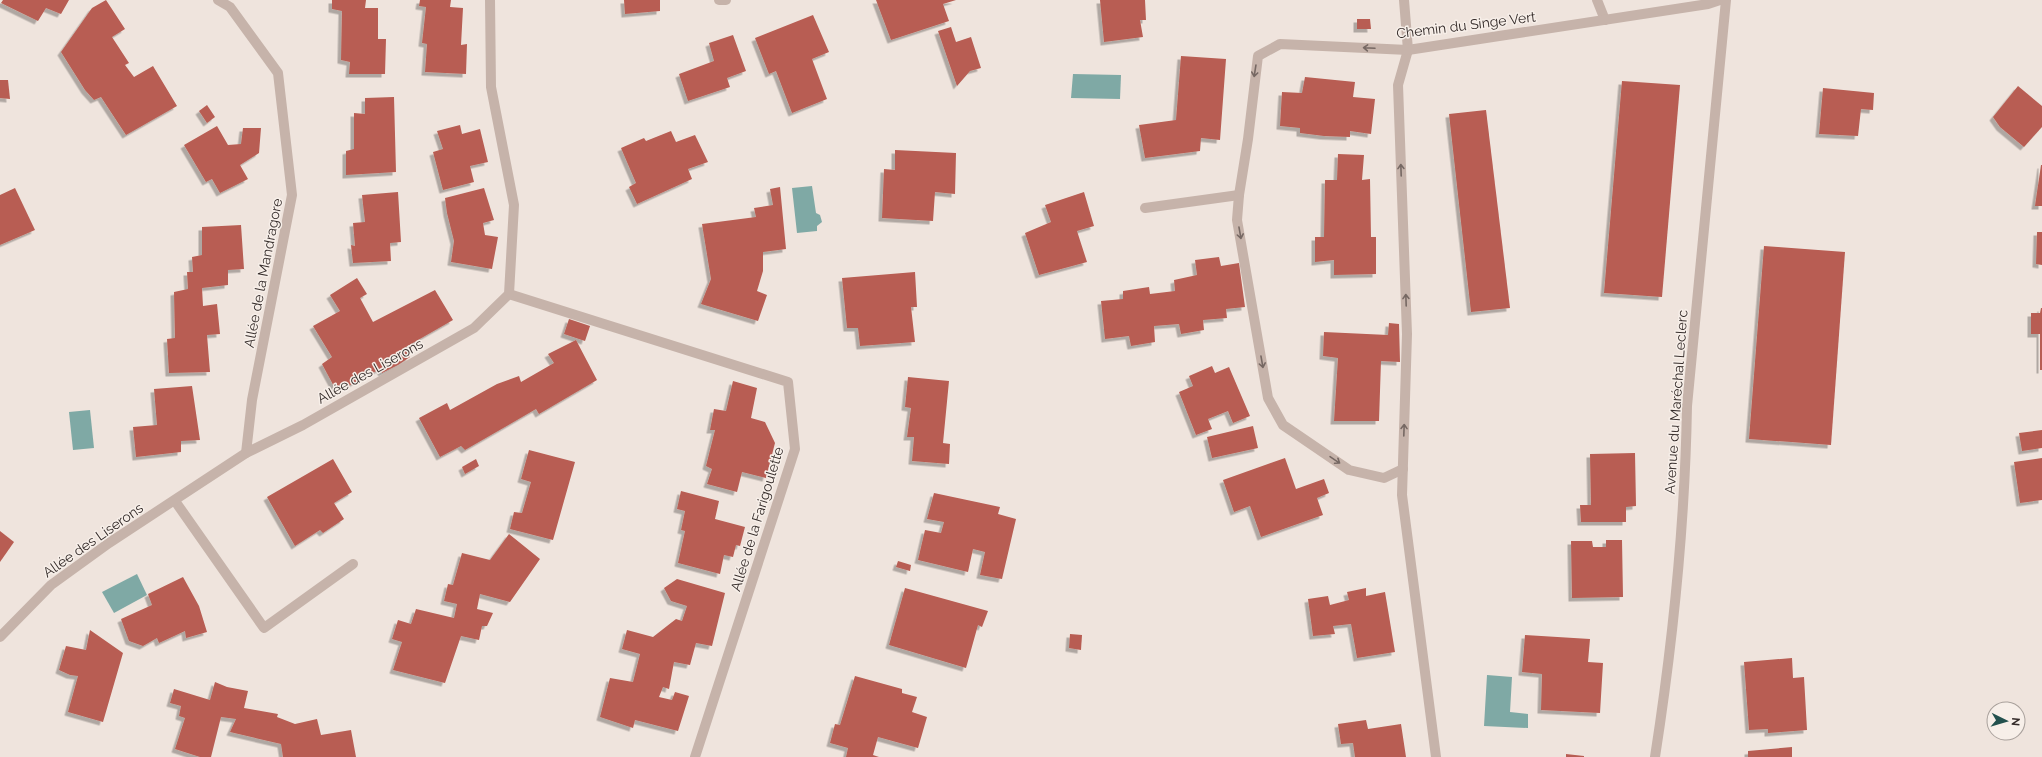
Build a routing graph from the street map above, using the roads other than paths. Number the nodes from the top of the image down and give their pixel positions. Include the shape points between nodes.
1 (218, 0) edge
2 (490, 0) edge
3 (719, 0) edge
4 (726, 0) edge
5 (1404, 0) edge
6 (1597, 0) edge
7 (1720, 0) edge
8 (1726, 0) edge
9 (231, 4) edge
10 (1605, 20) junction
11 (1408, 50) junction
12 (1239, 195) junction
13 (1145, 208) dead end
14 (509, 294) junction
15 (246, 453) junction
16 (1403, 469) junction
17 (175, 501) junction
18 (352, 564) dead end
19 (0, 637) edge
20 (696, 757) edge
21 (1436, 757) edge
22 (1655, 757) edge

1 - 9 street, Allée de la Mandragore
2 - 14 street via 491,87 514,205
3 - 4 street
5 - 11 street
6 - 10 street
7 - 10 street, Chemin du Singe Vert
8 - 22 street, Avenue du Maréchal Leclerc via 1687,406 1686,463 1667,673
9 - 15 street, Allée de la Mandragore via 278,73 292,195 252,400
10 - 11 street, Chemin du Singe Vert
11 -> 12 street, Chemin du Singe Vert via 1280,44 1258,56
16 -> 11 street via 1407,334 1398,85
12 - 13 street
12 -> 16 street via 1237,220 1268,398 1283,425 1349,470 1384,478
14 - 15 street, Allée des Liserons via 474,328 303,425
14 - 20 street, Allée de la Farigoulette via 788,382 795,449
15 - 17 street, Allée des Liserons
16 - 21 street via 1402,495
17 - 18 street via 264,628
17 - 19 street, Allée des Liserons via 109,543 51,586

